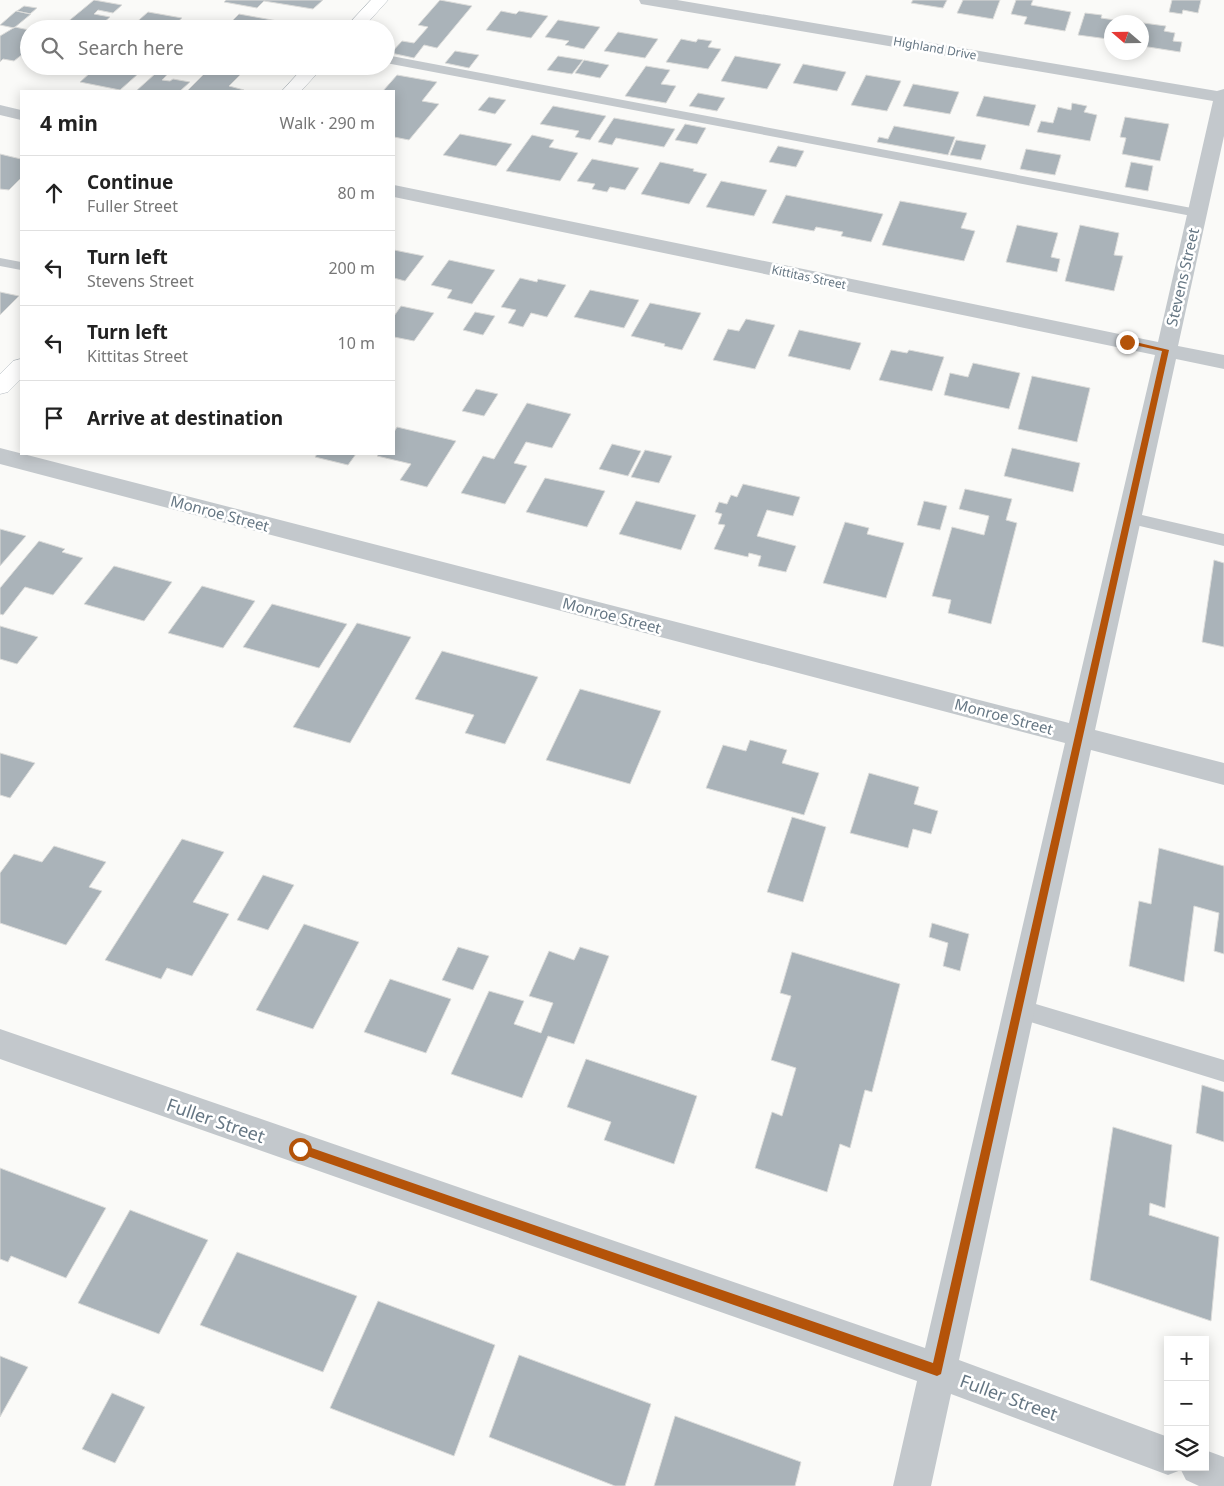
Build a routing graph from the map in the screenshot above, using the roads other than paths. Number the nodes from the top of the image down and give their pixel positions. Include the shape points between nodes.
1 (380, 0) edge
2 (647, 0) edge
3 (361, 20) edge
4 (395, 61) edge
5 (306, 75) edge
6 (292, 90) edge
7 (1224, 95) edge
8 (0, 110) edge
9 (20, 114) edge
10 (395, 191) edge
11 (1197, 213) junction
12 (0, 262) edge
13 (20, 266) edge
14 (1166, 350) junction
15 (1224, 362) edge
16 (20, 367) edge
17 (0, 387) edge
18 (0, 456) edge
19 (1129, 518) junction
20 (1224, 540) edge
21 (1080, 736) junction
22 (1224, 774) edge
23 (1019, 1009) junction
24 (0, 1044) edge
25 (1224, 1071) edge
26 (937, 1370) junction
27 (1164, 1455) edge
28 (1209, 1471) edge
29 (1224, 1476) edge
30 (912, 1486) edge

1 - 3 main road
2 - 7 street, Highland Drive
4 - 11 lane
5 - 6 main road
7 - 11 street, Stevens Street
8 - 9 street
10 - 14 street, Kittitas Street
11 - 14 street, Stevens Street
12 - 13 lane
14 - 15 street, Kittitas Street
14 - 19 street, Stevens Street
16 - 17 main road
18 - 21 street, Monroe Street
19 - 20 lane
19 - 21 street, Stevens Street
21 - 22 street, Monroe Street
21 - 23 street, Stevens Street
23 - 25 lane
23 - 26 street, Stevens Street
24 - 26 street, Fuller Street
26 - 27 street, Fuller Street
26 - 30 street, Stevens Street
28 - 29 street

